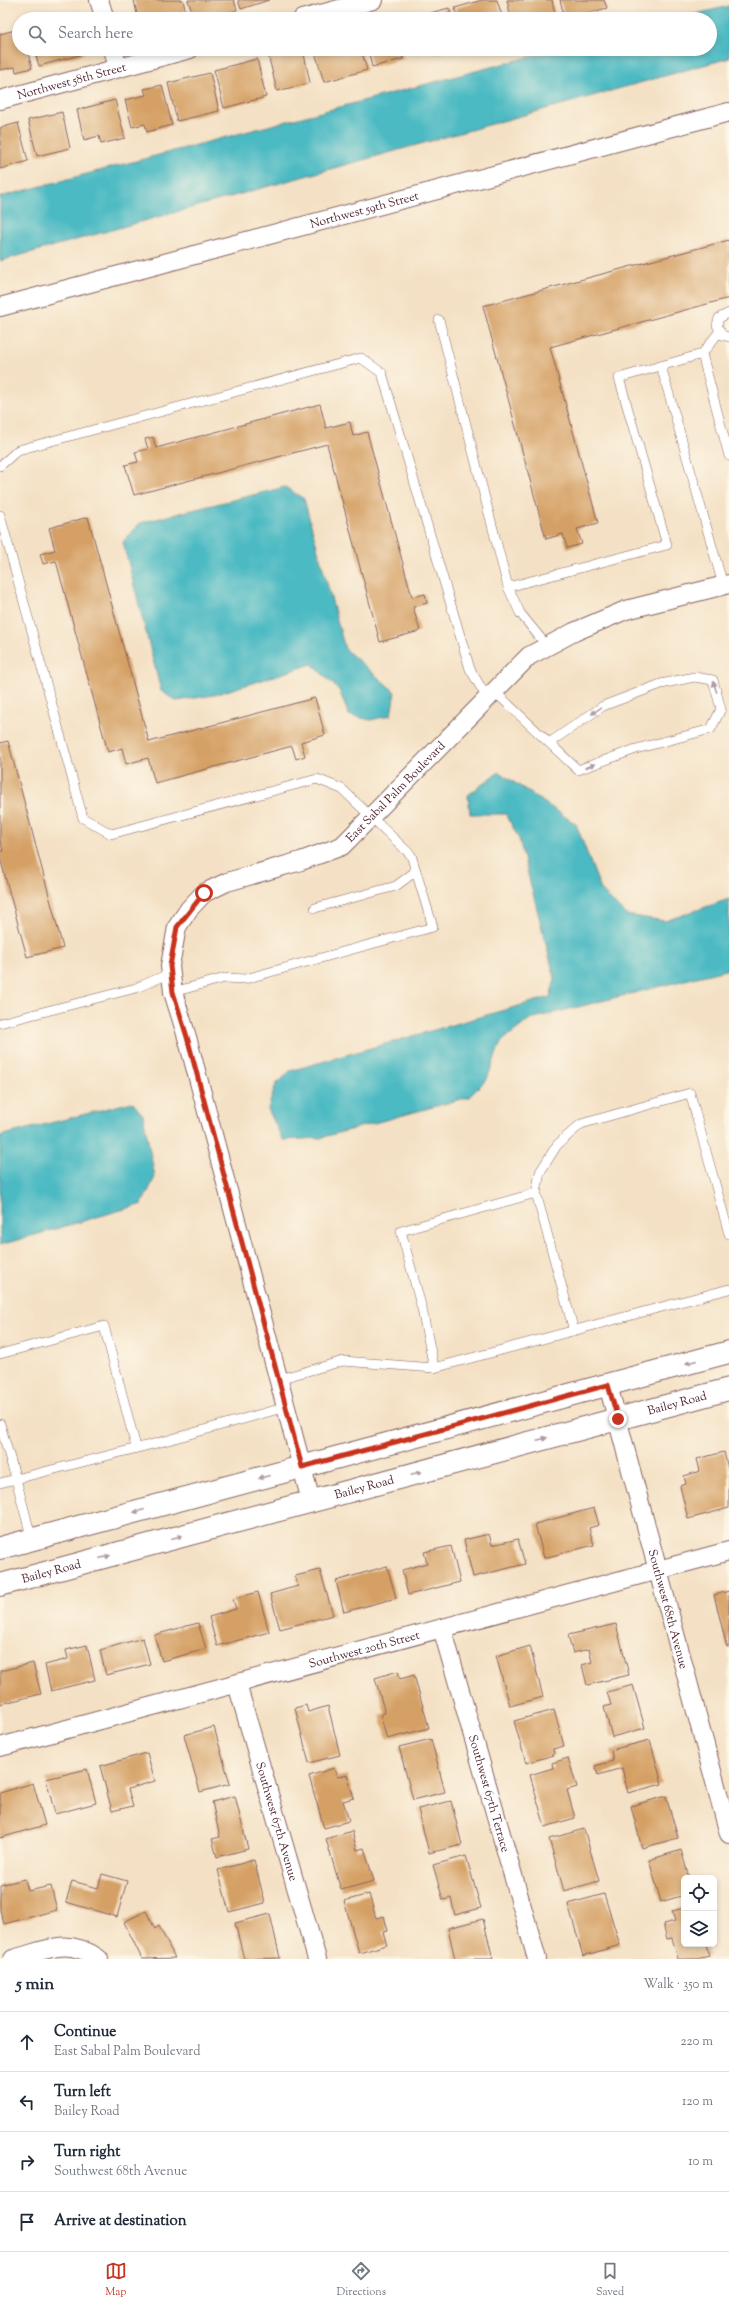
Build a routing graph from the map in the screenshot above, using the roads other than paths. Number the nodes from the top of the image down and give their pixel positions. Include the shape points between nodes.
1 (99, 0) edge
2 (373, 0) edge
3 (103, 12) edge
4 (328, 12) edge
5 (115, 56) edge
6 (163, 56) edge
7 (118, 68) junction
8 (0, 100) edge
9 (729, 112) edge
10 (0, 307) edge
11 (729, 313) edge
12 (439, 320) dead end
13 (719, 332) junction
14 (729, 337) edge
15 (702, 354) junction
16 (661, 366) junction
17 (729, 456) edge
18 (0, 466) edge
19 (0, 515) edge
20 (726, 584) edge
21 (508, 587) junction
22 (547, 646) junction
23 (490, 695) junction
24 (549, 743) junction
25 (370, 817) junction
26 (416, 871) junction
27 (315, 908) dead end
28 (171, 973) junction
29 (173, 992) junction
30 (0, 1023) edge
31 (536, 1192) junction
32 (729, 1234) edge
33 (729, 1289) edge
34 (574, 1330) junction
35 (729, 1352) edge
36 (0, 1354) edge
37 (434, 1368) junction
38 (279, 1379) junction
39 (608, 1385) junction
40 (729, 1389) edge
41 (286, 1407) junction
42 (618, 1419) junction
43 (0, 1424) edge
44 (136, 1447) junction
45 (302, 1467) junction
46 (16, 1479) junction
47 (0, 1483) edge
48 (311, 1501) junction
49 (32, 1540) junction
50 (0, 1548) edge
51 (729, 1551) edge
52 (659, 1570) junction
53 (0, 1585) edge
54 (442, 1628) junction
55 (237, 1684) junction
56 (0, 1748) edge
57 (729, 1834) edge
58 (13, 1959) edge
59 (99, 1959) edge
60 (317, 1959) edge
61 (537, 1959) edge

1 - 3 street
2 - 4 street
5 - 7 street
6 - 7 street, Northwest 58th Street
7 - 8 street, Northwest 58th Street
9 - 10 street, Northwest 59th Street
11 - 13 lane via 722,315 717,321
12 - 21 lane
13 - 14 lane
13 - 15 lane
15 - 16 lane
15 - 17 lane
16 - 20 lane
16 - 21 lane via 619,378 666,545
18 - 23 lane via 18,450 361,358 382,373 470,669
19 - 25 lane via 83,818 110,834 317,779 342,789
20 - 22 street, East Sabal Palm Boulevard via 626,610
21 - 22 lane via 520,613
22 - 23 street, East Sabal Palm Boulevard via 529,656
23 - 24 lane
23 - 25 street, East Sabal Palm Boulevard
24 -> 24 lane via 578,770 636,749 711,729 721,709 713,680 694,677 661,684 603,706
25 - 26 lane via 411,855
25 - 28 street, East Sabal Palm Boulevard via 342,846 301,862 227,882 204,893 177,927
26 - 27 lane via 396,886
26 - 29 lane via 433,927 245,979 225,978
28 - 29 street, East Sabal Palm Boulevard
28 - 30 lane via 136,988
29 - 38 street, East Sabal Palm Boulevard
31 - 32 lane via 540,1172 557,1145 581,1124 690,1093
31 - 34 lane
31 - 37 lane via 401,1231 422,1309
33 - 34 lane
34 - 37 lane
35 -> 39 street
36 - 44 lane via 104,1326
37 - 38 lane via 343,1361
38 - 41 street, East Sabal Palm Boulevard
39 - 42 street, Southwest 68th Avenue
39 - 45 street
40 - 42 street, Bailey Road
41 - 44 lane
41 - 45 street, East Sabal Palm Boulevard
48 -> 42 street, Bailey Road
42 - 52 street, Southwest 68th Avenue
43 - 46 lane
44 - 46 lane
45 - 48 street, East Sabal Palm Boulevard
45 -> 49 street
46 - 47 lane
46 - 49 lane
53 -> 48 street, Bailey Road
49 - 50 street
51 - 52 street, Southwest 20th Street
52 - 54 street, Southwest 20th Street
52 - 57 street, Southwest 68th Avenue
54 - 55 street, Southwest 20th Street
54 - 61 street, Southwest 67th Terrace
55 - 56 street, Southwest 20th Street
55 - 60 street, Southwest 67th Avenue
58 - 59 street via 65,1945 85,1949

